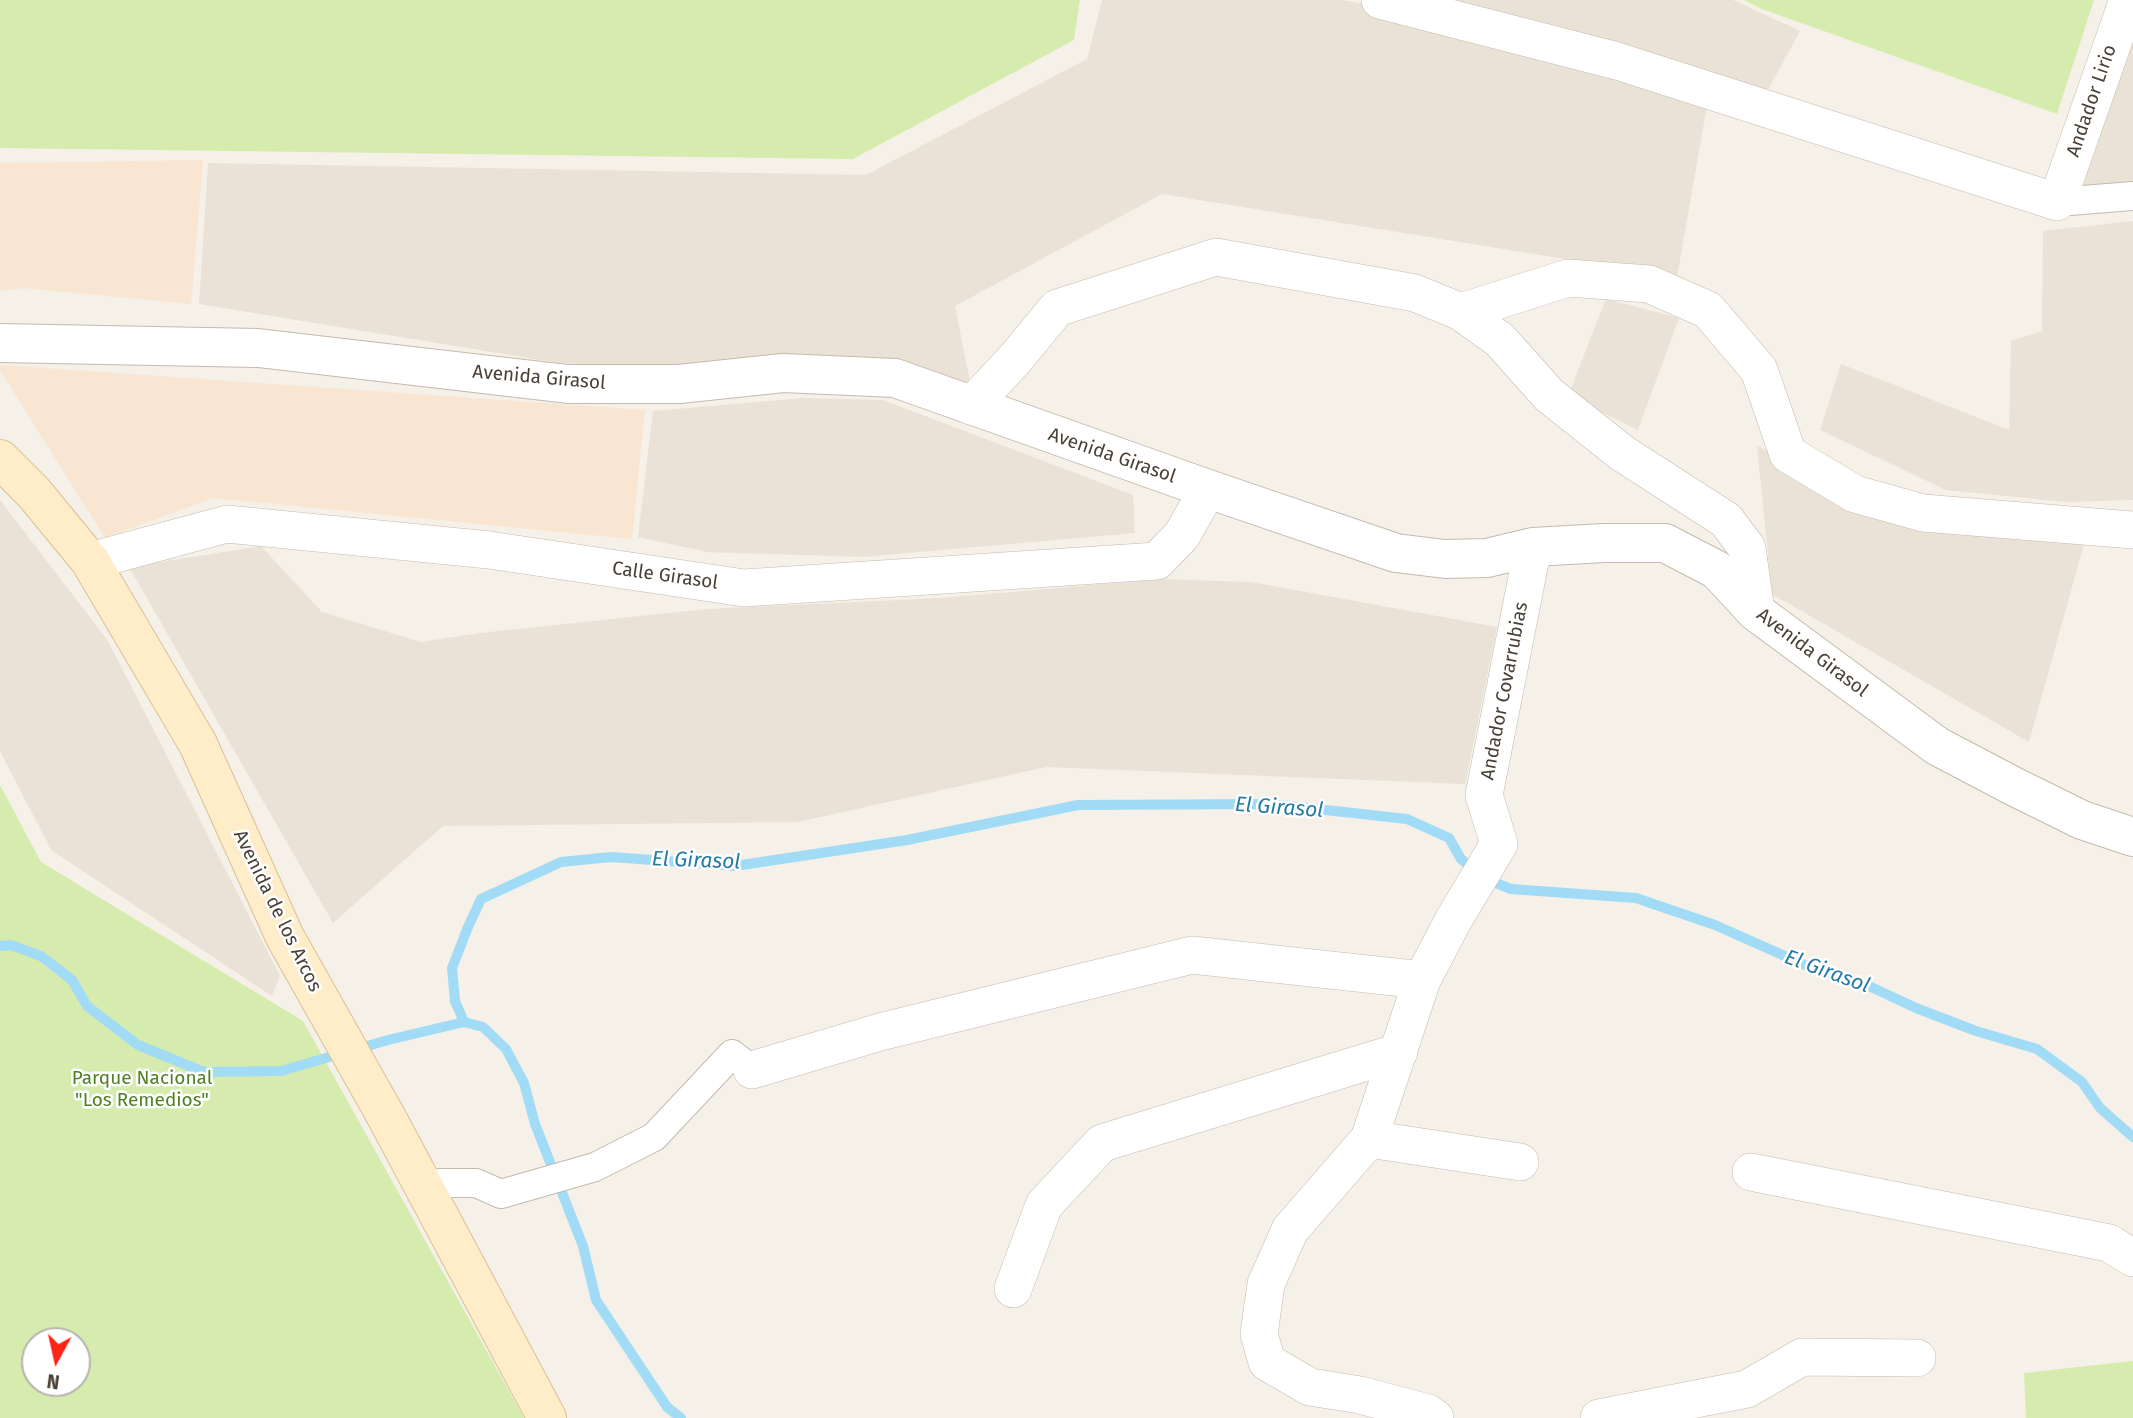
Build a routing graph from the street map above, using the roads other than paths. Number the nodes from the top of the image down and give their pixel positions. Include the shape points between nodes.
1 (1380, 0) edge
2 (2128, 0) edge
3 (2133, 196) edge
4 (2057, 202) junction
5 (1461, 312) junction
6 (0, 343) edge
7 (971, 406) junction
8 (0, 459) edge
9 (1208, 489) junction
10 (2133, 530) edge
11 (1533, 547) junction
12 (90, 561) junction
13 (1756, 612) junction
14 (2133, 837) edge
15 (1422, 980) junction
16 (1399, 1052) junction
17 (752, 1070) joint
18 (1369, 1139) junction
19 (1520, 1162) dead end
20 (1751, 1172) dead end
21 (421, 1183) junction
22 (2133, 1258) edge
23 (1013, 1289) dead end
24 (1917, 1358) dead end
25 (547, 1418) edge
26 (1435, 1418) edge
27 (1599, 1418) edge

1 - 4 street via 1617,61
2 - 4 street, Andador Lirio
3 - 4 street
5 - 7 street via 1415,293 1216,257 1057,307
5 - 10 street via 1568,278 1649,284 1708,310 1759,370 1788,454 1855,494 1923,513
5 - 13 street via 1500,340 1549,395 1622,453 1726,520 1747,548
6 - 7 street, Avenida Girasol via 258,348 568,384 679,384 783,373 895,378
7 - 9 street, Avenida Girasol
8 - 12 main road, Avenida de los Arcos
9 - 11 street, Avenida Girasol via 1396,553 1487,558
9 - 12 street, Calle Girasol via 1182,535 1157,561 744,588 489,551 227,524
11 - 13 street, Avenida Girasol via 1665,543 1717,570
11 - 15 street, Andador Covarrubias via 1484,795 1499,844
12 - 21 main road, Avenida de los Arcos via 198,744 285,937
13 - 14 street, Avenida Girasol via 1937,746 2082,820
15 - 16 street, Andador Covarrubias
15 - 17 street via 1192,955 880,1032
16 - 18 street, Andador Covarrubias
16 - 23 street via 1102,1143 1044,1205
17 - 21 street via 732,1054 654,1137 581,1172 501,1194 476,1183
18 - 19 street
18 - 26 street via 1290,1230 1266,1284 1259,1334 1267,1362 1310,1387 1371,1398
20 - 22 street via 2109,1243
21 - 25 main road, Avenida de los Arcos
24 - 27 street via 1802,1357 1746,1389

